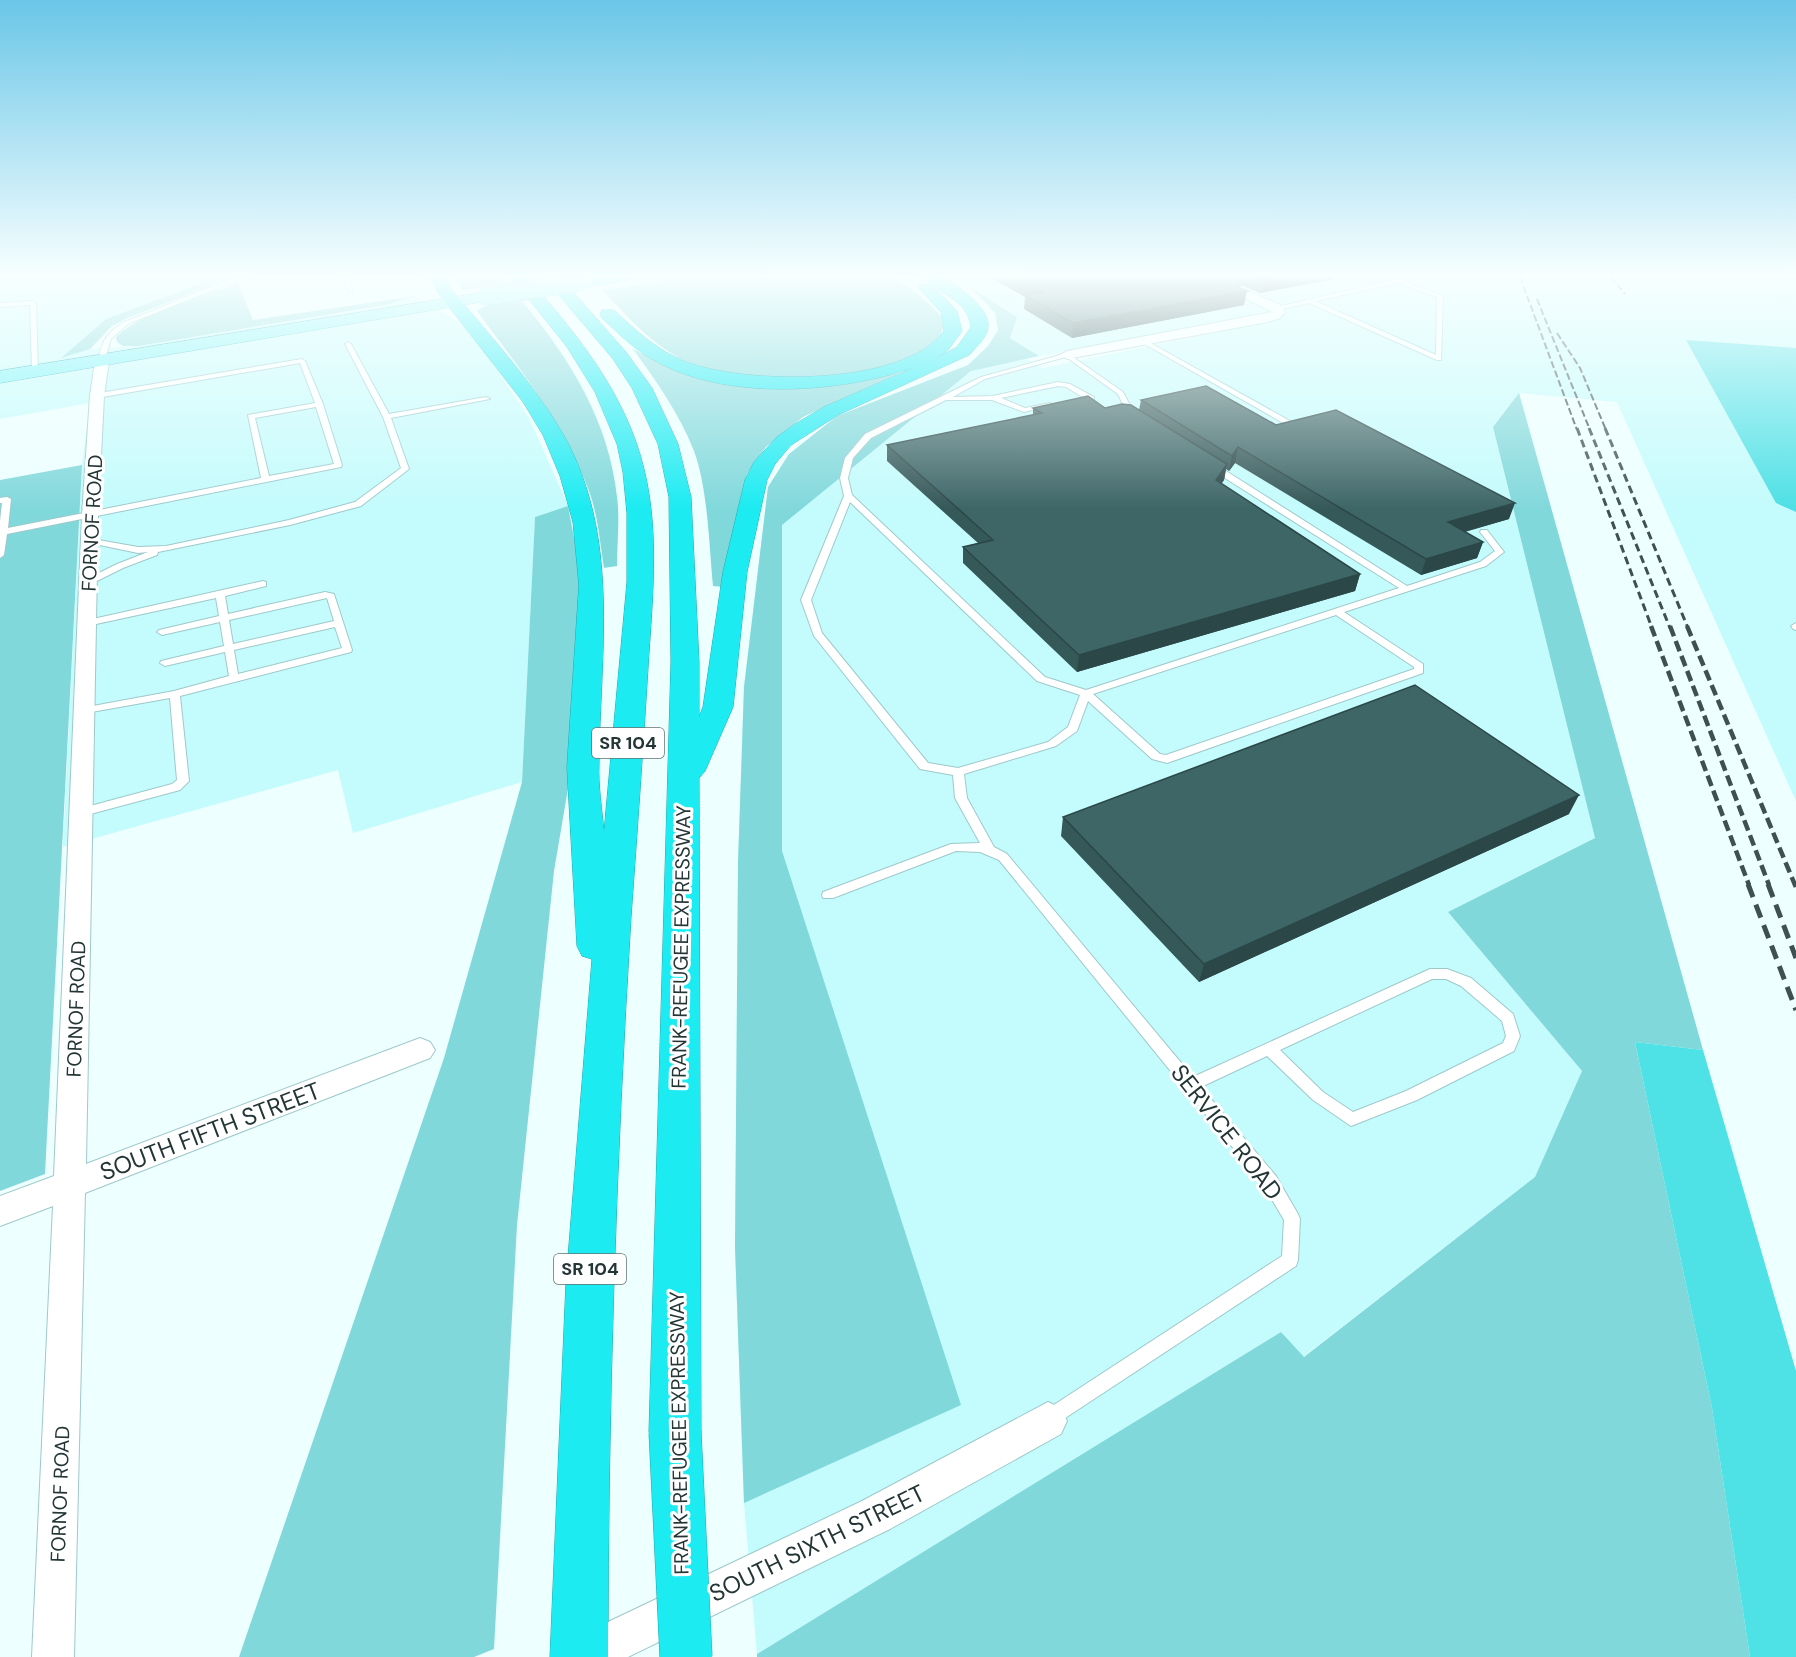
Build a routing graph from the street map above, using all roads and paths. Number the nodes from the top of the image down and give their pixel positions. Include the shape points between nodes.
1 (34, 354) edge
2 (103, 354) edge
3 (143, 354) edge
4 (354, 354) edge
5 (495, 354) edge
6 (581, 354) edge
7 (619, 354) edge
8 (655, 354) edge
9 (928, 354) edge
10 (956, 354) edge
11 (1070, 354) edge
12 (1167, 354) edge
13 (1428, 354) edge
14 (1438, 354) edge
15 (1066, 355) junction
16 (102, 361) junction
17 (35, 372) junction
18 (0, 377) edge
19 (97, 396) junction
20 (993, 398) junction
21 (486, 399) dead end
22 (944, 399) junction
23 (1091, 399) junction
24 (1068, 402) edge
25 (1098, 403) edge
26 (319, 404) junction
27 (1057, 404) edge
28 (387, 417) junction
29 (1142, 422) edge
30 (1295, 426) edge
31 (1203, 461) edge
32 (266, 480) junction
33 (848, 496) junction
34 (0, 501) edge
35 (90, 527) junction
36 (3, 532) junction
37 (1484, 532) edge
38 (166, 549) junction
39 (0, 555) edge
40 (88, 582) junction
41 (263, 584) dead end
42 (1406, 589) junction
43 (220, 594) junction
44 (1336, 611) junction
45 (224, 618) junction
46 (87, 623) junction
47 (339, 623) junction
48 (162, 632) dead end
49 (229, 648) junction
50 (165, 663) dead end
51 (234, 678) junction
52 (1086, 693) junction
53 (175, 694) junction
54 (86, 710) junction
55 (958, 772) junction
56 (684, 781) junction
57 (83, 812) junction
58 (989, 849) junction
59 (828, 895) dead end
60 (1269, 1049) junction
61 (420, 1050) dead end
62 (602, 1059) junction
63 (1191, 1085) junction
64 (70, 1185) junction
65 (0, 1211) edge
66 (1048, 1421) joint
67 (53, 1657) edge
68 (580, 1657) edge
69 (686, 1657) edge

1 - 17 lane
2 - 16 lane
3 - 16 main road
4 - 28 lane
5 - 62 highway via 553,435 585,522 592,585 583,767
6 - 62 highway, SR 104 via 607,394 628,449 637,494 640,582
7 - 56 highway, FRANK-REFUGEE EXPRESSWAY / SR 104 via 660,424 680,498
8 - 9 highway via 711,375 785,383 883,372
10 - 56 highway via 831,411 784,441 765,462 756,480 735,572 718,707
11 - 15 street
12 - 30 lane
13 - 14 lane via 1438,359
15 - 22 lane via 983,378
15 - 29 lane via 1121,393 1128,415
16 - 17 main road
16 - 19 street, FORNOF ROAD
17 - 18 main road
19 - 26 lane via 302,361
19 - 35 street, FORNOF ROAD
20 - 22 lane
20 - 23 lane via 1058,384 1068,385
20 - 27 lane via 1024,410
21 - 28 lane
22 - 33 lane via 868,436 849,458 844,478
23 - 24 lane
23 - 25 lane
26 - 32 lane via 251,417
26 - 32 lane via 338,465
28 - 38 lane via 405,469 358,504
31 - 42 lane
32 - 35 lane
33 - 52 lane via 1041,679
33 - 55 lane via 806,600 817,634 924,766
34 - 36 lane via 7,500
35 - 36 lane
35 - 38 lane via 138,550
35 - 40 street, FORNOF ROAD
36 - 39 lane
37 - 42 lane via 1500,552 1483,564
38 - 40 lane
40 - 46 street, FORNOF ROAD
41 - 43 lane
42 - 44 lane
43 - 45 lane
43 - 46 lane
44 - 52 lane
44 - 52 lane via 1419,666 1419,671 1167,759 1156,757
45 - 47 lane via 331,596
45 - 48 lane
45 - 49 lane
46 - 54 street, FORNOF ROAD
47 - 49 lane
47 - 51 lane via 347,650
49 - 50 lane
49 - 51 lane
51 - 53 lane
52 - 55 lane via 1073,729 1052,744
53 - 54 lane
53 - 57 lane via 183,781 176,787
54 - 57 street, FORNOF ROAD
55 - 58 lane via 961,798
56 - 69 highway, FRANK-REFUGEE EXPRESSWAY / SR 104, bridge via 675,1432
57 - 64 street, FORNOF ROAD
58 - 59 lane via 955,848
58 - 63 lane, SERVICE ROAD via 1003,856
60 - 60 lane via 1430,974 1447,974 1466,982 1508,1018 1513,1036 1509,1047 1459,1073 1351,1119 1318,1096
60 - 63 lane
61 - 64 street, SOUTH FIFTH STREET
62 - 68 highway, SR 104 via 580,1479
63 - 66 lane, SERVICE ROAD via 1270,1181 1292,1219 1290,1260
64 - 65 street, SOUTH FIFTH STREET
64 - 67 street, FORNOF ROAD
66 - 68 street, SOUTH SIXTH STREET via 968,1468 741,1582

